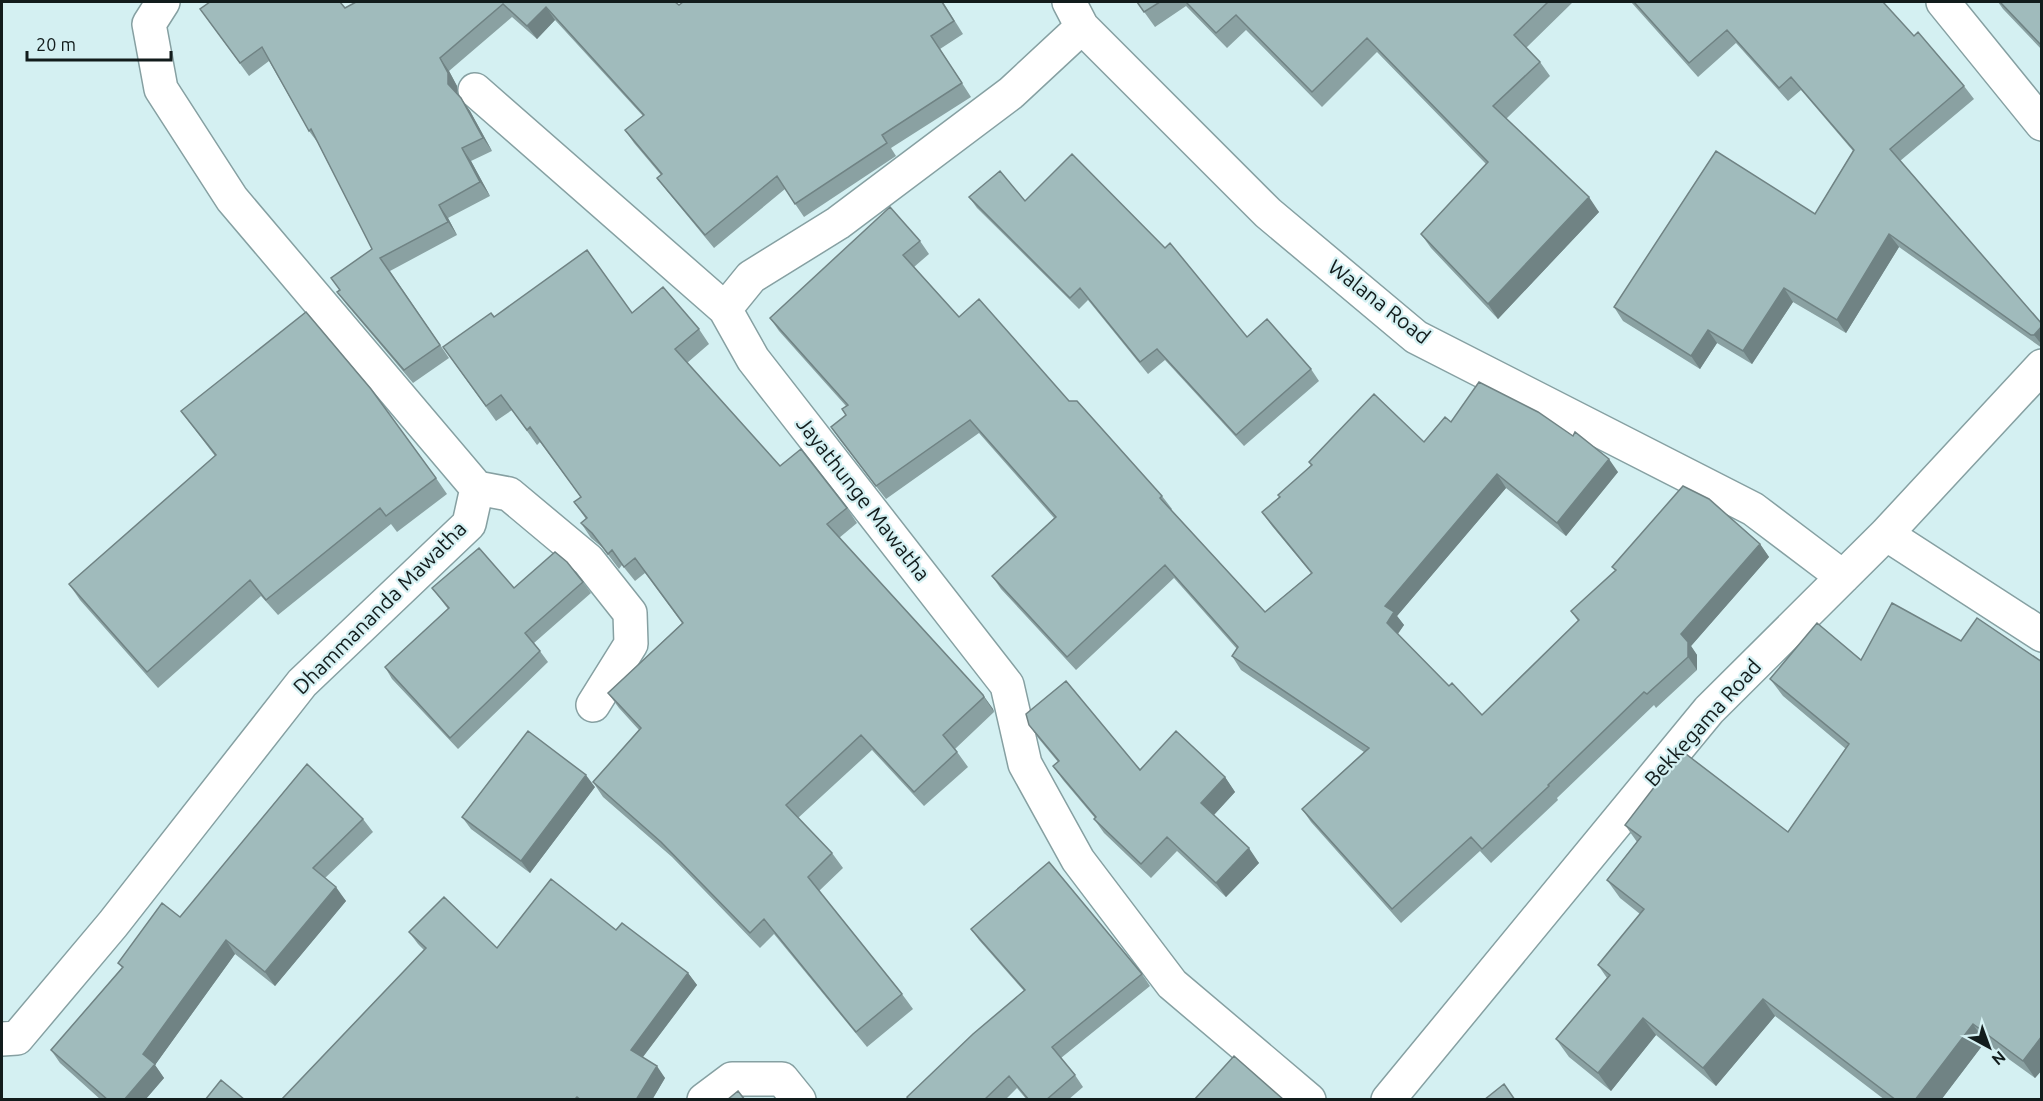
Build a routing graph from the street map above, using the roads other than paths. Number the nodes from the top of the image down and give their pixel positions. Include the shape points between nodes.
1 (163, 2) edge
2 (1943, 2) edge
3 (1076, 14) edge
4 (475, 90) dead end
5 (2042, 124) edge
6 (725, 309) junction
7 (2042, 366) edge
8 (477, 488) junction
9 (1886, 534) junction
10 (1843, 577) junction
11 (2042, 635) edge
12 (592, 705) dead end
13 (2, 1039) edge
14 (704, 1100) edge
15 (799, 1100) edge
16 (1309, 1100) edge
17 (1388, 1100) edge

1 - 8 street via 149,24 161,89 232,199
2 - 5 street
3 - 6 street via 1002,100 838,223 751,277
3 - 10 street, Walana Road via 1268,213 1416,337 1753,509
4 - 6 street, Jayathunge Mawatha
6 - 16 street, Jayathunge Mawatha via 753,359 1007,685 1025,764 1078,860 1172,984
7 - 9 street, Bekkegama Road
8 - 12 street via 509,494 588,560 630,613 631,644
8 - 13 street, Dhammananda Mawatha via 469,524 302,683 17,1038
9 - 10 street, Bekkegama Road
9 - 11 street
10 - 17 street, Bekkegama Road via 1709,710
14 - 15 street via 732,1079 782,1079

